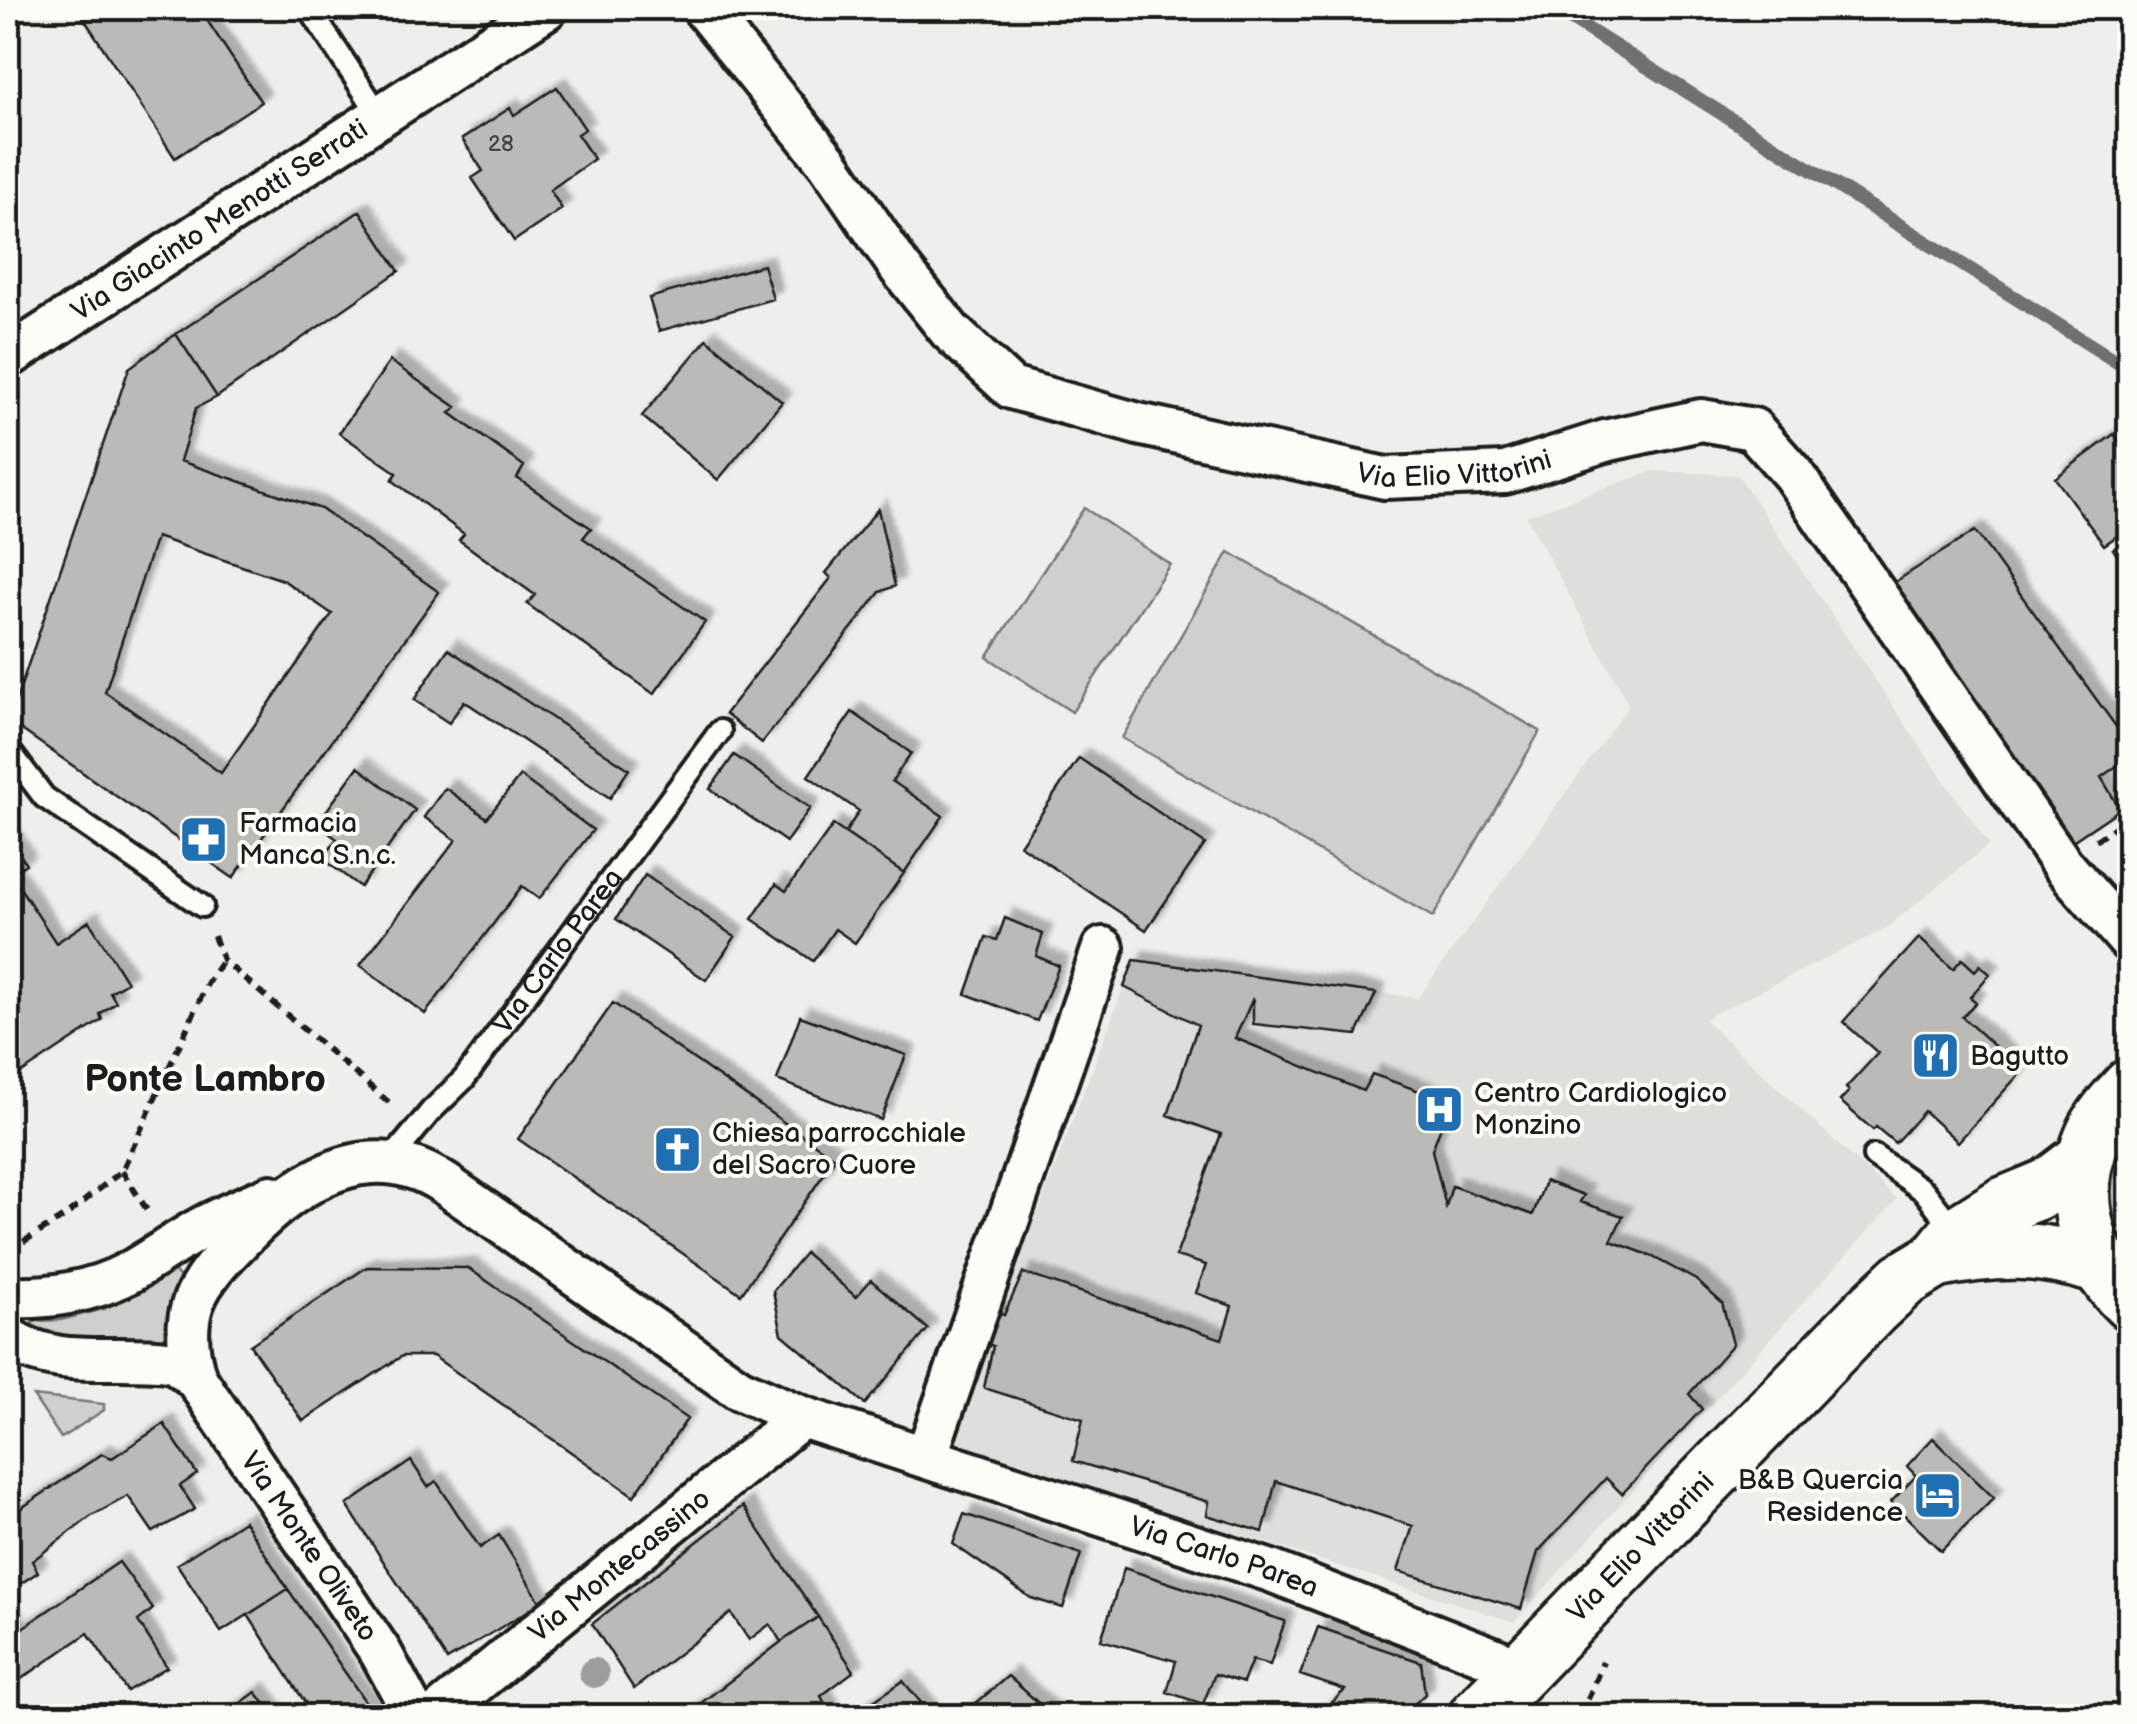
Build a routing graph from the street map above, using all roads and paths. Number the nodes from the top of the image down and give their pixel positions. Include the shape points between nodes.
1 (308, 8) edge
2 (546, 8) edge
3 (703, 8) edge
4 (380, 116) junction
5 (8, 357) edge
6 (720, 732) dead end
7 (8, 749) edge
8 (202, 906) joint
9 (2130, 942) edge
10 (1103, 948) dead end
11 (223, 960) junction
12 (2130, 1087) edge
13 (392, 1105) dead end
14 (1874, 1156) dead end
15 (2086, 1158) junction
16 (388, 1163) junction
17 (122, 1170) junction
18 (312, 1180) junction
19 (157, 1224) dead end
20 (1947, 1247) junction
21 (8, 1251) edge
22 (2114, 1284) edge
23 (8, 1297) edge
24 (8, 1338) edge
25 (196, 1379) junction
26 (802, 1416) junction
27 (924, 1456) junction
28 (1522, 1669) junction
29 (415, 1716) edge
30 (436, 1716) edge
31 (1477, 1716) edge

1 - 4 lane, Via Giacinto Menotti Serrati
2 - 4 street, Via Giacinto Menotti Serrati
3 - 9 street, Via Elio Vittorini via 830,164 950,332 1012,388 1138,424 1385,478 1505,473 1700,420 1753,429 1793,474 2062,864
4 - 5 street, Via Giacinto Menotti Serrati
6 - 16 lane, Via Carlo Parea via 464,1078
7 - 8 lane via 44,797
8 - 11 path
10 - 27 street
11 - 13 path
11 - 17 path
12 - 15 street via 2110,1107
14 - 20 lane via 1924,1191
15 - 20 street, Via Elio Vittorini
15 - 22 street via 2082,1214 2088,1240
16 - 18 street, Via Carlo Parea via 346,1166
16 - 26 street, Via Carlo Parea via 436,1178 739,1388
17 - 19 path
17 - 21 path via 64,1218
18 - 23 street via 200,1229 116,1279 77,1291
18 - 25 street, Via Carlo Parea via 251,1228 197,1295 189,1328
20 - 22 street, Via Elio Vittorini via 2065,1254
20 - 28 street, Via Elio Vittorini via 1871,1310
24 - 25 street via 49,1356 166,1361
25 - 29 street, Via Monte Oliveto via 381,1652
26 - 27 street, Via Carlo Parea
26 - 30 street, Via Montecassino
27 - 28 street, Via Carlo Parea via 1271,1572
28 - 31 street, Via Elio Vittorini

